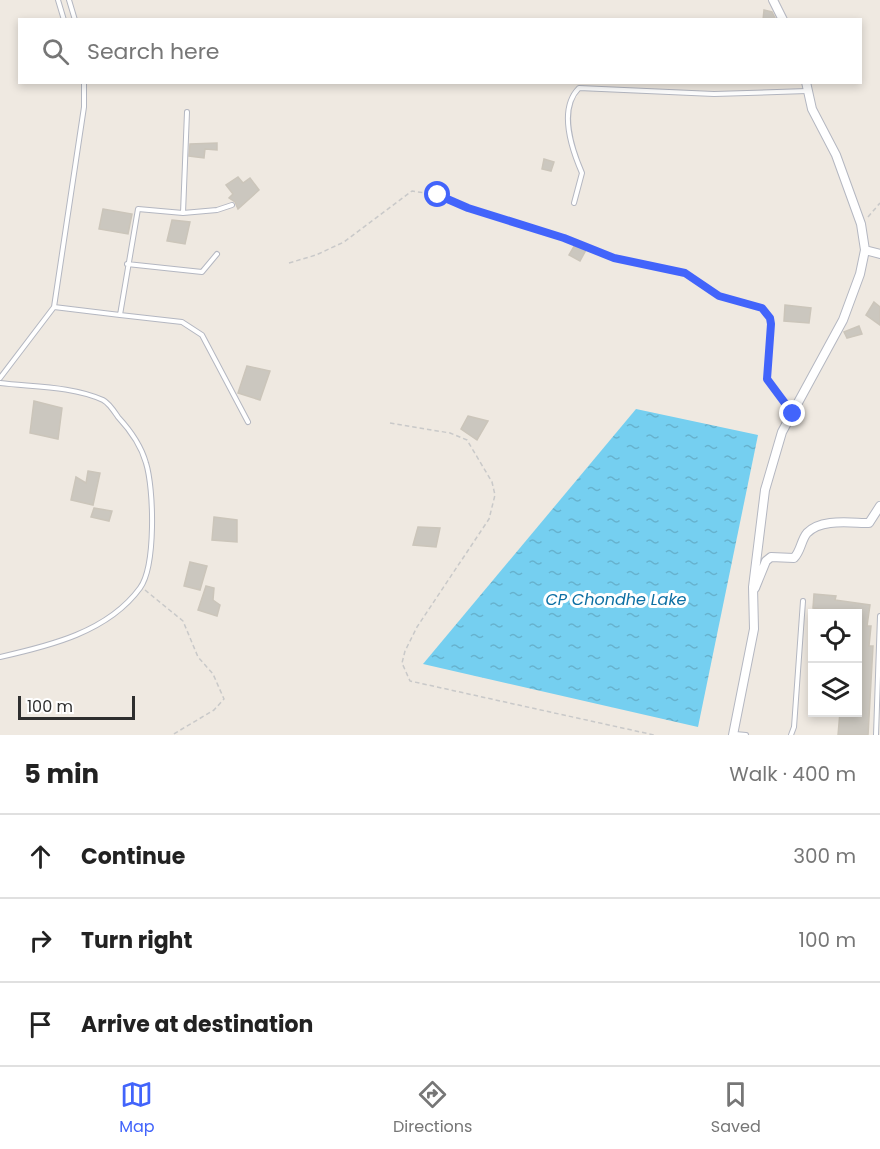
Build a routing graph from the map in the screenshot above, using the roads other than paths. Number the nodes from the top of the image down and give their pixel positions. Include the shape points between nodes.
1 (58, 0) edge
2 (69, 0) edge
3 (773, 0) edge
4 (63, 18) edge
5 (74, 18) edge
6 (782, 18) edge
7 (84, 84) edge
8 (807, 87) edge
9 (187, 112) dead end
10 (574, 203) dead end
11 (232, 205) dead end
12 (183, 213) junction
13 (865, 250) junction
14 (217, 254) dead end
15 (880, 254) edge
16 (127, 264) junction
17 (54, 307) junction
18 (120, 315) junction
19 (0, 378) edge
20 (0, 383) edge
21 (249, 422) dead end
22 (880, 506) edge
23 (753, 591) junction
24 (803, 601) dead end
25 (880, 616) edge
26 (0, 657) edge
27 (733, 734) edge
28 (746, 735) edge
29 (791, 735) edge
30 (876, 735) edge

1 - 4 lane
2 - 5 lane
3 - 6 street
7 - 17 lane via 84,107
8 - 10 lane via 714,94 579,88 569,102 568,114 573,158 582,173
8 - 13 street via 812,109 836,155 861,224
9 - 12 lane
11 - 12 lane
12 - 16 lane via 138,209
13 - 15 street
13 - 23 street via 843,320 782,432 765,490
14 - 16 lane via 202,272
16 - 18 lane
17 - 18 lane
17 - 19 lane
18 - 21 lane via 191,325 202,335
20 - 26 lane via 69,391 105,401 137,441 147,465 153,531 139,589 108,618 62,642
22 - 23 street via 868,523 816,526 807,533 794,558 771,557 766,561
23 - 27 street via 754,629
24 - 29 lane
25 - 30 lane
27 - 28 lane

